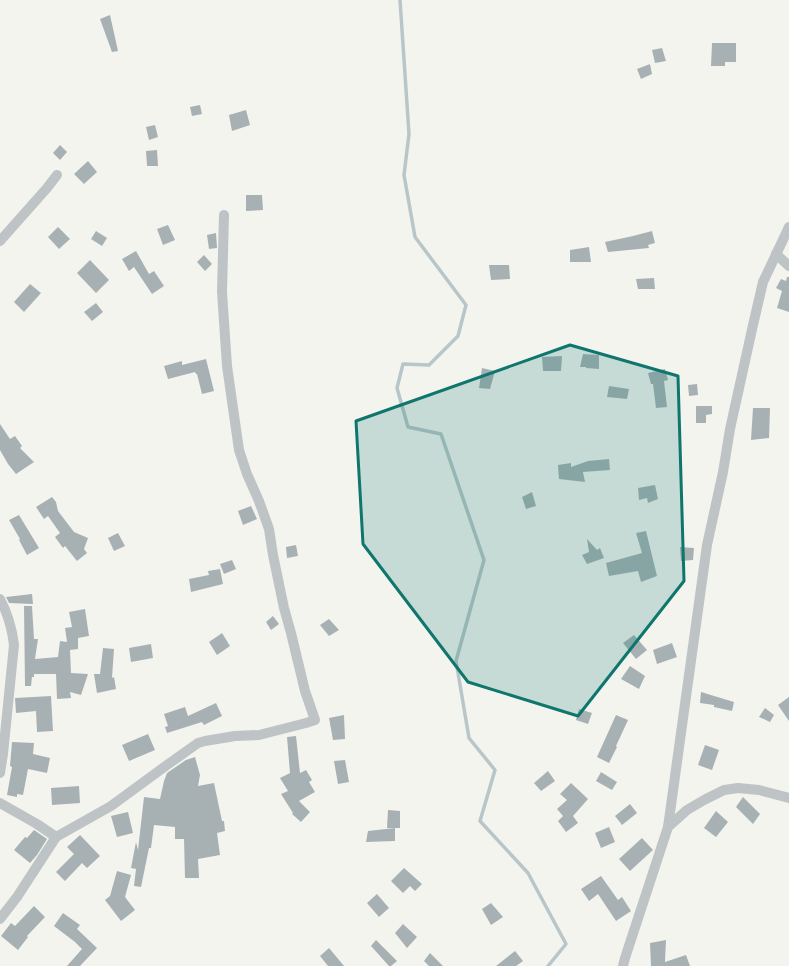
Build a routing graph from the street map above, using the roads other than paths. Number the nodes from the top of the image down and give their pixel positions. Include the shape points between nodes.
1 (57, 175) dead end
2 (224, 215) dead end
3 (789, 227) edge
4 (0, 242) edge
5 (776, 254) junction
6 (789, 266) edge
7 (0, 599) edge
8 (0, 773) edge
9 (789, 798) edge
10 (0, 803) edge
11 (668, 827) junction
12 (56, 837) junction
13 (0, 919) edge
14 (623, 966) edge

1 - 4 street
2 - 12 street via 222,292 227,366 239,450 269,529 284,608 315,720 259,735 228,737 198,743 111,806
3 - 5 street
5 - 6 street
5 - 11 street via 763,282 707,545
7 - 8 street via 9,618 14,645
9 - 11 street via 759,790 724,790 687,810
10 - 12 street
11 - 14 street
12 - 13 street

